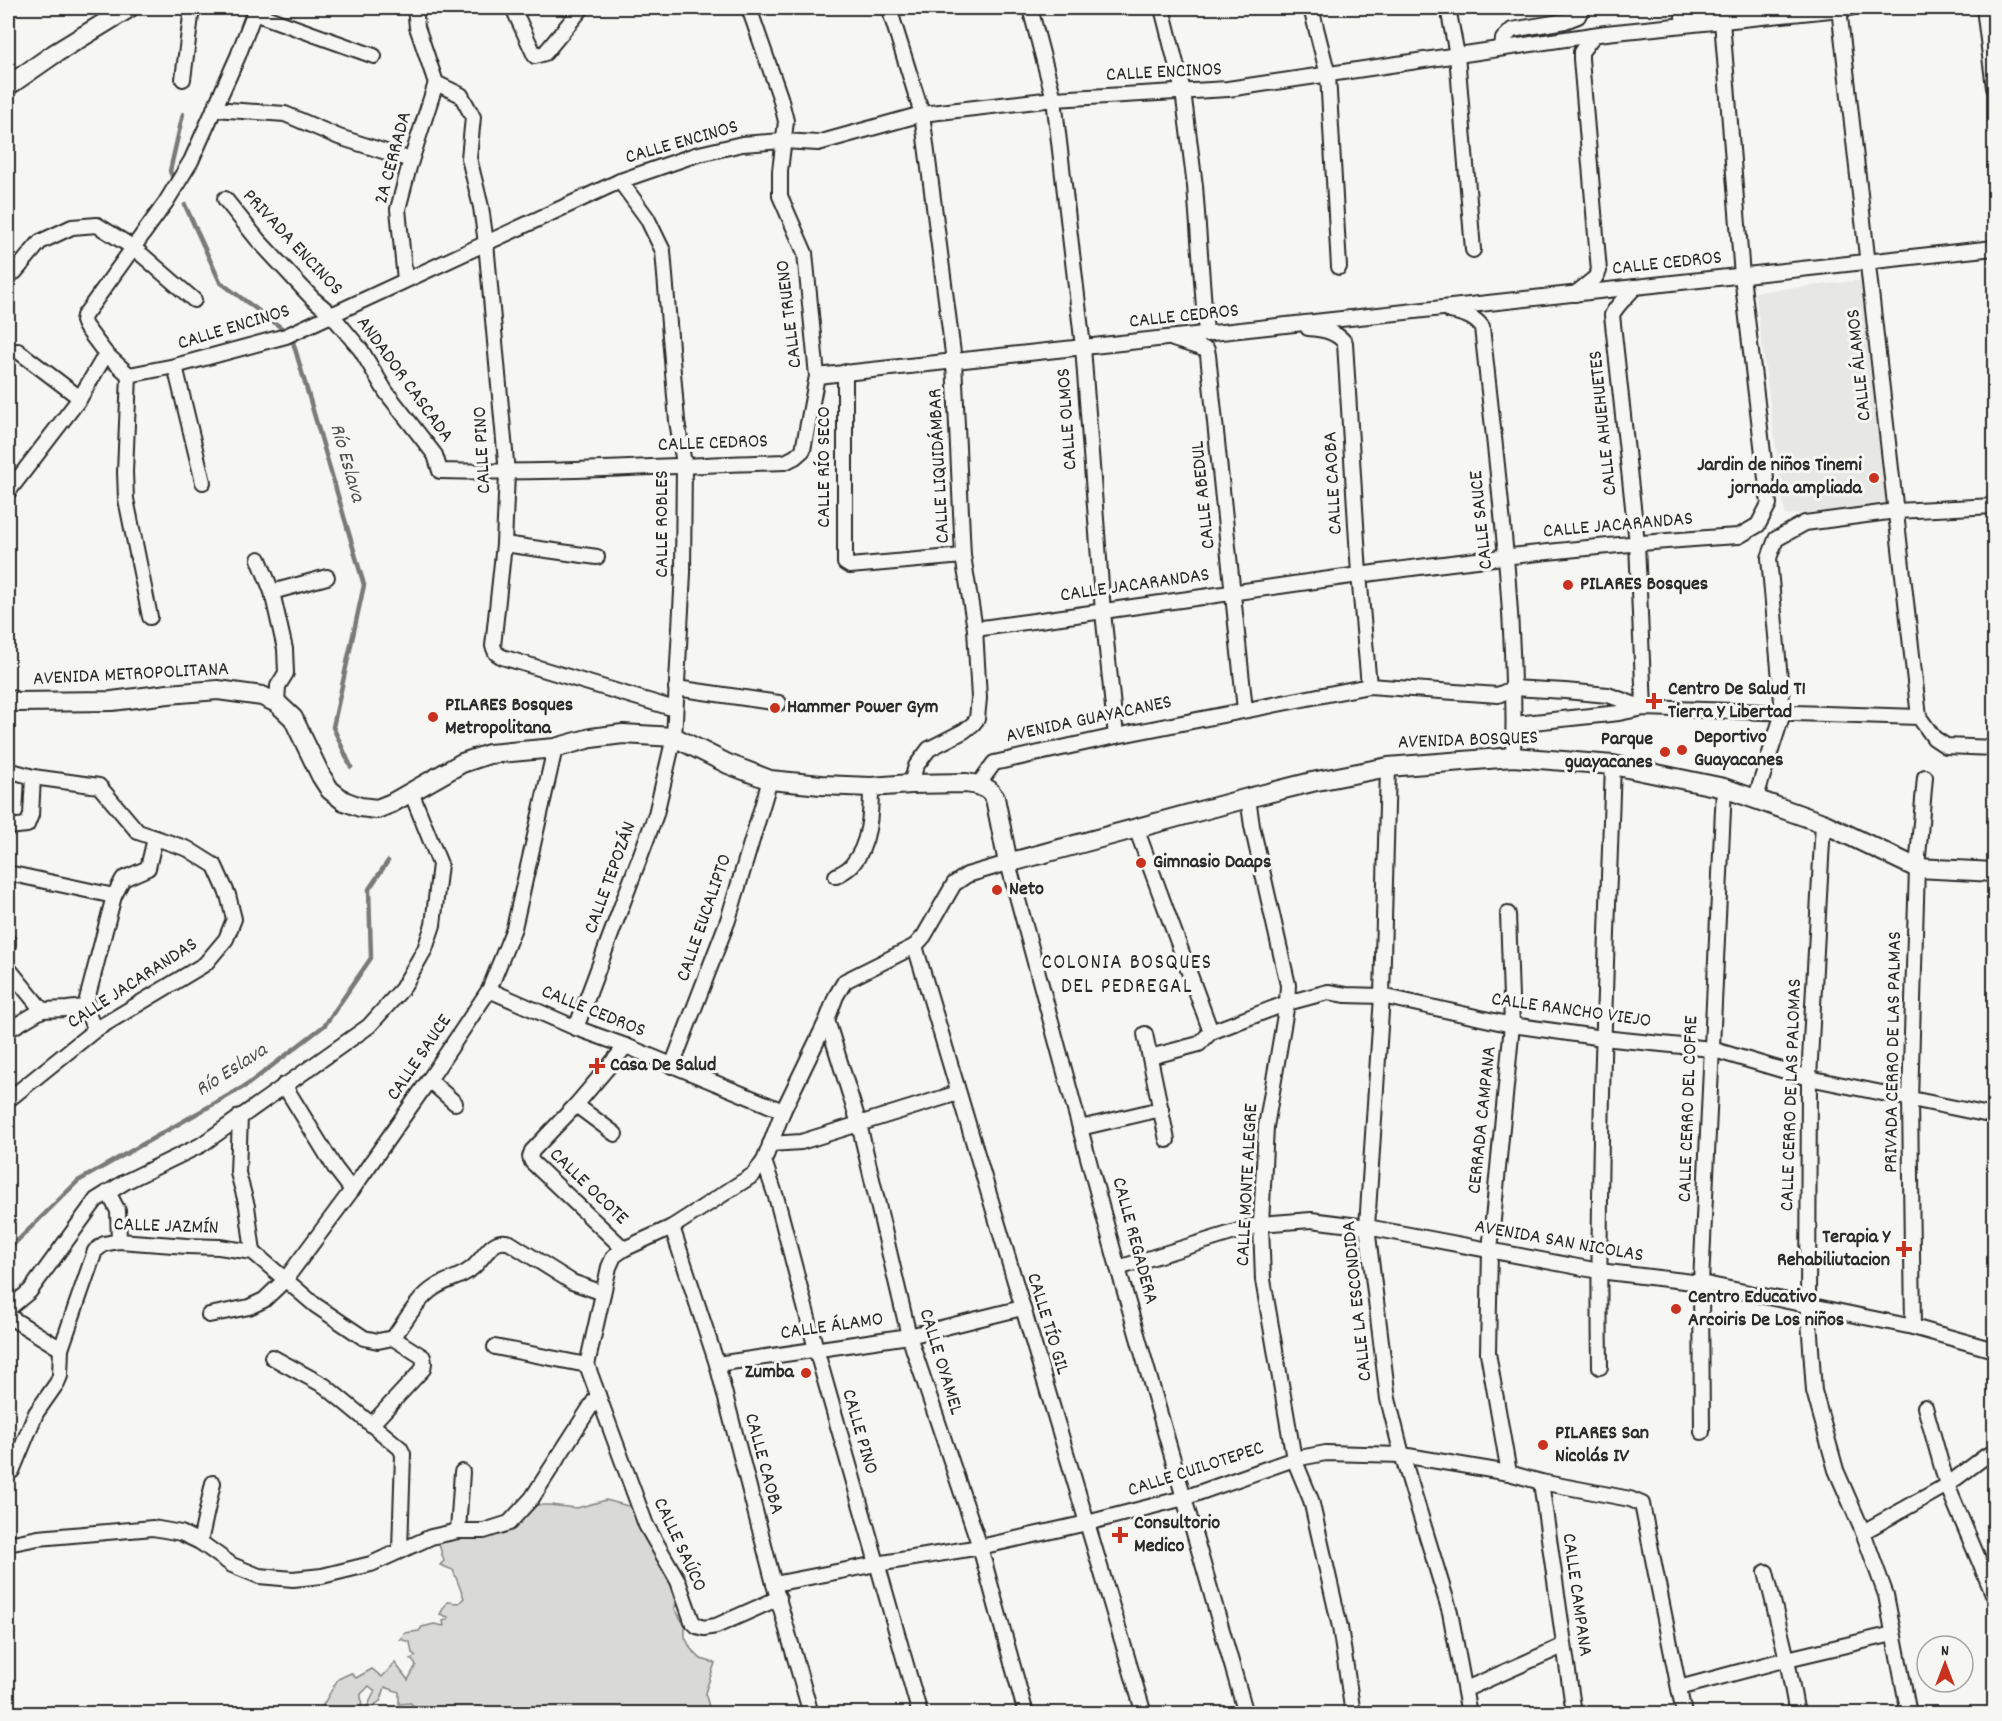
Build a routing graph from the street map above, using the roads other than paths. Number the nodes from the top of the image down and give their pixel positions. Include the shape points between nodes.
1 (129, 8) edge
2 (192, 8) edge
3 (415, 8) edge
4 (513, 8) edge
5 (582, 8) edge
6 (748, 8) edge
7 (889, 8) edge
8 (1030, 8) edge
9 (1162, 8) edge
10 (1311, 8) edge
11 (1448, 8) edge
12 (1582, 8) edge
13 (1731, 8) edge
14 (1839, 8) edge
15 (1850, 8) edge
16 (1984, 8) edge
17 (255, 10) edge
18 (1720, 14) edge
19 (1765, 16) junction
20 (1594, 35) junction
21 (1502, 48) junction
22 (1457, 55) junction
23 (374, 56) dead end
24 (1328, 75) junction
25 (183, 79) dead end
26 (436, 83) junction
27 (8, 86) edge
28 (1995, 88) edge
29 (1183, 91) junction
30 (1054, 99) junction
31 (214, 109) junction
32 (922, 114) junction
33 (783, 141) junction
34 (411, 160) junction
35 (620, 181) junction
36 (225, 199) dead end
37 (486, 243) junction
38 (134, 248) junction
39 (1995, 248) edge
40 (1473, 250) dead end
41 (1868, 262) junction
42 (1339, 267) dead end
43 (15, 272) dead end
44 (1742, 276) junction
45 (405, 280) junction
46 (1635, 288) junction
47 (1575, 294) junction
48 (194, 300) dead end
49 (1439, 309) junction
50 (331, 314) junction
51 (1285, 326) junction
52 (1206, 334) junction
53 (1171, 338) junction
54 (1083, 347) junction
55 (18, 351) dead end
56 (106, 354) junction
57 (954, 361) junction
58 (175, 366) junction
59 (845, 372) junction
60 (129, 375) junction
61 (817, 376) junction
62 (80, 398) junction
63 (684, 464) junction
64 (440, 471) joint
65 (507, 473) junction
66 (203, 482) dead end
67 (8, 492) edge
68 (1995, 506) edge
69 (1896, 511) junction
70 (1637, 543) junction
71 (504, 544) junction
72 (963, 556) junction
73 (1506, 556) junction
74 (597, 557) dead end
75 (259, 559) dead end
76 (1359, 574) junction
77 (327, 577) dead end
78 (1234, 591) junction
79 (272, 592) junction
80 (1103, 612) junction
81 (150, 617) dead end
82 (975, 628) junction
83 (1369, 686) junction
84 (676, 688) junction
85 (1514, 688) junction
86 (8, 699) edge
87 (277, 703) junction
88 (779, 703) dead end
89 (1644, 708) junction
90 (675, 709) junction
91 (1245, 710) junction
92 (1784, 713) junction
93 (1919, 717) junction
94 (1514, 724) junction
95 (1116, 736) junction
96 (674, 737) junction
97 (555, 748) junction
98 (1995, 748) edge
99 (1513, 757) junction
100 (1613, 765) junction
101 (1388, 767) junction
102 (8, 770) edge
103 (33, 777) junction
104 (1925, 777) dead end
105 (770, 780) junction
106 (911, 784) junction
107 (978, 785) junction
108 (871, 787) junction
109 (1724, 788) junction
110 (411, 792) junction
111 (1248, 798) junction
112 (1755, 800) junction
113 (1823, 823) junction
114 (8, 827) edge
115 (1136, 828) junction
116 (155, 837) junction
117 (1008, 863) junction
118 (1917, 868) junction
119 (1995, 872) edge
120 (8, 873) edge
121 (836, 876) dead end
122 (114, 896) junction
123 (1508, 914) dead end
124 (915, 946) junction
125 (8, 968) edge
126 (489, 990) junction
127 (1382, 996) junction
128 (1287, 1003) junction
129 (85, 1007) junction
130 (42, 1010) junction
131 (827, 1020) junction
132 (1512, 1025) junction
133 (576, 1028) junction
134 (8, 1030) edge
135 (94, 1030) junction
136 (1211, 1032) junction
137 (1145, 1034) dead end
138 (1603, 1038) junction
139 (626, 1046) junction
140 (1711, 1049) junction
141 (1150, 1057) junction
142 (672, 1066) junction
143 (1809, 1078) junction
144 (429, 1080) junction
145 (284, 1085) junction
146 (958, 1093) junction
147 (8, 1100) edge
148 (1910, 1100) junction
149 (455, 1103) dead end
150 (576, 1105) junction
151 (1161, 1109) junction
152 (783, 1111) junction
153 (240, 1116) junction
154 (1995, 1116) edge
155 (859, 1124) junction
156 (1080, 1128) junction
157 (615, 1134) dead end
158 (1167, 1140) dead end
159 (770, 1144) junction
160 (764, 1161) junction
161 (352, 1190) junction
162 (108, 1192) junction
163 (1261, 1224) junction
164 (672, 1227) junction
165 (1367, 1227) junction
166 (119, 1241) junction
167 (624, 1249) junction
168 (1490, 1250) junction
169 (253, 1252) junction
170 (1118, 1268) junction
171 (1599, 1272) junction
172 (285, 1280) junction
173 (1701, 1283) junction
174 (603, 1293) junction
175 (1808, 1306) junction
176 (1022, 1308) junction
177 (8, 1309) edge
178 (209, 1315) dead end
179 (8, 1316) edge
180 (1913, 1327) junction
181 (909, 1336) junction
182 (393, 1338) junction
183 (495, 1347) dead end
184 (61, 1349) junction
185 (816, 1349) junction
186 (1995, 1350) edge
187 (272, 1357) dead end
188 (717, 1364) junction
189 (587, 1365) junction
190 (1600, 1367) dead end
191 (598, 1395) junction
192 (1925, 1407) dead end
193 (372, 1424) junction
194 (1702, 1432) dead end
195 (1995, 1453) edge
196 (1402, 1455) junction
197 (1294, 1459) junction
198 (10, 1470) edge
199 (462, 1472) dead end
200 (1509, 1473) junction
201 (1541, 1482) junction
202 (213, 1484) dead end
203 (1947, 1485) junction
204 (1184, 1498) junction
205 (1087, 1523) junction
206 (458, 1531) junction
207 (1863, 1532) junction
208 (200, 1542) junction
209 (8, 1544) edge
210 (980, 1547) junction
211 (400, 1550) junction
212 (877, 1564) junction
213 (1766, 1572) dead end
214 (777, 1591) junction
215 (1995, 1596) edge
216 (1893, 1634) junction
217 (1563, 1646) junction
218 (1787, 1659) junction
219 (1679, 1688) junction
220 (1466, 1689) junction
221 (1242, 1712) edge
222 (811, 1713) edge
223 (920, 1713) edge
224 (1026, 1713) edge
225 (1144, 1713) edge
226 (1353, 1713) edge
227 (1469, 1713) edge
228 (1574, 1713) edge
229 (1684, 1713) edge
230 (1797, 1713) edge
231 (1909, 1713) edge

1 - 27 street
2 - 25 street
3 - 26 street via 417,27
4 - 5 street via 535,56 545,53
6 - 33 street, CALLE TRUENO via 780,97 786,121
7 - 32 street, CALLE LIQUIDÁMBAR
8 - 30 street, CALLE OLMOS
9 - 29 street
10 - 24 street
11 - 22 street
12 - 21 street via 1578,16 1565,21 1512,30 1503,39
13 - 19 street
14 - 15 street, CALLE ENCINOS
14 - 19 street, CALLE ENCINOS
14 - 41 street, CALLE ÁLAMOS
16 - 28 street
17 - 23 street
17 - 31 street
18 - 19 street, CALLE ENCINOS
18 - 20 street, CALLE ENCINOS
18 - 44 street, CALLE JACARANDAS
20 - 21 street, CALLE ENCINOS
20 - 47 street via 1581,52 1581,60 1599,271
21 - 22 street, CALLE ENCINOS
22 - 24 street, CALLE ENCINOS
22 - 40 street
24 - 29 street, CALLE ENCINOS
24 - 42 street
26 - 34 street, 2A CERRADA
26 - 37 street, CALLE PINO via 461,95 473,117 469,158
29 - 30 street, CALLE ENCINOS
29 - 52 street
30 - 32 street, CALLE ENCINOS
30 - 54 street, CALLE OLMOS
31 - 34 street via 285,114 339,137
31 - 38 street via 191,161
32 - 33 street, CALLE ENCINOS via 818,143
32 - 57 street, CALLE LIQUIDÁMBAR
33 - 35 street, CALLE ENCINOS via 742,144 695,155
33 - 61 street, CALLE TRUENO via 780,196 805,253
34 - 45 street, 2A CERRADA via 398,209
35 - 37 street, CALLE ENCINOS
35 - 63 street, CALLE ROBLES via 647,218 663,251
36 - 50 street, PRIVADA ENCINOS via 258,240
37 - 45 street, CALLE ENCINOS
37 - 65 street, CALLE PINO
38 - 43 street via 97,225 72,227 40,242
38 - 48 street
38 - 56 street via 84,316 85,326
39 - 41 street, CALLE CEDROS
41 - 44 street, CALLE CEDROS
41 - 69 street, CALLE ÁLAMOS
44 - 46 street, CALLE CEDROS
44 - 70 street, CALLE JACARANDAS via 1768,504 1758,525 1739,536
45 - 50 street, CALLE ENCINOS
46 - 47 street, CALLE CEDROS
46 - 70 street, CALLE AHUEHUETES via 1612,315
47 - 49 street, CALLE CEDROS
49 - 51 street, CALLE CEDROS
49 - 73 street, CALLE SAUCE via 1466,315 1482,327
50 - 58 street, CALLE ENCINOS via 291,334
50 - 64 street, ANDADOR CASCADA via 435,454
51 - 52 street, CALLE CEDROS
51 - 76 street, CALLE CAOBA via 1329,331 1345,343
52 - 53 street, CALLE CEDROS
53 - 54 street, CALLE CEDROS
53 - 78 street, CALLE ABEDUL via 1207,351 1208,355
54 - 57 street, CALLE CEDROS
54 - 80 street, CALLE OLMOS
55 - 62 street
56 - 60 street
56 - 62 street
57 - 59 street, CALLE CEDROS
57 - 72 street, CALLE LIQUIDÁMBAR
58 - 60 street, CALLE ENCINOS
58 - 66 street
59 - 61 street, CALLE CEDROS
59 - 72 street, CALLE RÍO SECO via 845,563 850,566
60 - 81 street via 126,499
61 - 63 street, CALLE CEDROS via 803,450 795,457 784,462
62 - 67 street
63 - 65 street, CALLE CEDROS
63 - 84 street, CALLE ROBLES
64 - 65 street, CALLE CEDROS
65 - 71 street, CALLE PINO
68 - 69 street
69 - 92 street via 1805,523 1776,539 1769,558
69 - 93 street, CALLE ÁLAMOS
70 - 73 street, CALLE JACARANDAS
70 - 89 street, CALLE AHUEHUETES
71 - 74 street
71 - 90 street, CALLE PINO via 493,646 496,653
72 - 82 street, CALLE LIQUIDÁMBAR
73 - 76 street, CALLE JACARANDAS
73 - 85 street, CALLE SAUCE
75 - 79 street
76 - 78 street, CALLE JACARANDAS
76 - 83 street, CALLE CAOBA
77 - 79 street
78 - 80 street, CALLE JACARANDAS
78 - 91 street, CALLE ABEDUL
79 - 87 street via 283,635 286,668
80 - 82 street, CALLE JACARANDAS
80 - 95 street, CALLE OLMOS
82 - 106 street, CALLE LIQUIDÁMBAR via 980,698 977,719 964,731 929,749 916,766
83 - 85 street, AVENIDA GUAYACANES via 1498,695
83 - 91 street, AVENIDA GUAYACANES
84 - 88 street
84 - 90 street, CALLE ROBLES
85 - 89 street, AVENIDA GUAYACANES via 1608,695
85 - 94 street, CALLE SAUCE
86 - 87 street, AVENIDA METROPOLITANA via 112,701 218,690 262,696
87 - 110 street via 293,718 330,790 344,801 377,809
89 - 92 street, AVENIDA BOSQUES
89 - 94 street, AVENIDA BOSQUES
90 - 96 street, CALLE ROBLES
91 - 95 street, AVENIDA GUAYACANES
92 - 93 street, AVENIDA BOSQUES
92 - 112 street
93 - 98 street via 1934,738 1946,746
94 - 99 street, CALLE SAUCE
95 - 107 street, AVENIDA GUAYACANES via 994,763
96 - 97 street via 623,734
96 - 105 street
96 - 133 street, CALLE TEPOZÁN via 656,814
97 - 110 street via 489,754 462,763
97 - 126 street, CALLE SAUCE via 514,928
99 - 100 street, AVENIDA BOSQUES
99 - 101 street, AVENIDA BOSQUES
100 - 109 street, AVENIDA BOSQUES
100 - 138 street
101 - 111 street, AVENIDA BOSQUES
101 - 127 street, CALLE LA ESCONDIDA
102 - 103 street, CALLE JACARANDAS
103 - 114 street via 27,825
103 - 116 street, CALLE JACARANDAS via 99,786 138,832
104 - 118 street, PRIVADA CERRO DE LAS PALMAS
105 - 108 street
105 - 142 street, CALLE EUCALIPTO via 719,948
106 - 107 street
106 - 108 street
107 - 117 street, CALLE REGADERA via 995,798
108 - 121 street via 871,815 864,845 851,867
109 - 112 street, AVENIDA BOSQUES
109 - 140 street, CALLE CERRO DEL COFRE
110 - 145 street via 440,864 425,949 402,989 369,1026
111 - 115 street, AVENIDA BOSQUES
111 - 128 street, CALLE MONTE ALEGRE via 1288,985
112 - 113 street, AVENIDA BOSQUES
113 - 118 street, AVENIDA BOSQUES
113 - 143 street, CALLE CERRO DE LAS PALOMAS
115 - 117 street, AVENIDA BOSQUES
115 - 136 street
116 - 122 street via 148,868 123,879
116 - 135 street, CALLE JACARANDAS via 189,849 215,866 234,919 226,939 205,964
117 - 124 street via 967,875 954,884
117 - 156 street, CALLE REGADERA
118 - 119 street, AVENIDA BOSQUES
118 - 148 street, PRIVADA CERRO DE LAS PALMAS
120 - 122 street
122 - 129 street
123 - 132 street, CERRADA CAMPANA
124 - 131 street via 845,981
124 - 146 street, CALLE TÍO GIL
125 - 130 street
126 - 133 street, CALLE CEDROS
126 - 144 street, CALLE SAUCE
127 - 128 street, CALLE RANCHO VIEJO via 1328,992
127 - 132 street, CALLE RANCHO VIEJO
127 - 165 street, CALLE LA ESCONDIDA
128 - 136 street, CALLE RANCHO VIEJO
128 - 163 street, CALLE MONTE ALEGRE via 1266,1127
129 - 130 street, CALLE JACARANDAS
129 - 135 street
130 - 134 street
131 - 152 street
131 - 155 street, CALLE OYAMEL
132 - 138 street, CALLE RANCHO VIEJO
132 - 168 street, CERRADA CAMPANA
133 - 139 street, CALLE CEDROS
135 - 147 street, CALLE JACARANDAS
136 - 141 street, CALLE RANCHO VIEJO via 1199,1044
137 - 141 street
138 - 140 street, CALLE RANCHO VIEJO
138 - 171 street
139 - 142 street, CALLE CEDROS
139 - 150 street
140 - 143 street, CALLE RANCHO VIEJO
140 - 173 street, CALLE CERRO DEL COFRE
141 - 151 street
142 - 152 street, CALLE CEDROS
143 - 148 street, CALLE RANCHO VIEJO
143 - 175 street, CALLE CERRO DE LAS PALOMAS
144 - 149 street
144 - 161 street, CALLE SAUCE
145 - 153 street
145 - 161 street
146 - 155 street
146 - 176 street, CALLE TÍO GIL
148 - 154 street, CALLE RANCHO VIEJO
148 - 180 street, PRIVADA CERRO DE LAS PALMAS
150 - 157 street
150 - 167 street, CALLE OCOTE via 531,1150 531,1162
151 - 156 street
151 - 158 street
152 - 159 street
153 - 162 street via 201,1144
153 - 169 street via 238,1173
155 - 159 street via 801,1142
155 - 181 street, CALLE OYAMEL
156 - 170 street, CALLE REGADERA
159 - 160 street
160 - 164 street via 753,1175
160 - 185 street, CALLE PINO
161 - 172 street, CALLE SAUCE
162 - 166 street via 118,1211
162 - 177 street via 96,1200 30,1291
163 - 165 street, AVENIDA SAN NICOLAS via 1311,1220
163 - 170 street, AVENIDA SAN NICOLAS
163 - 197 street, CALLE MONTE ALEGRE via 1263,1280
164 - 167 street
164 - 188 street, CALLE CAOBA
165 - 168 street, AVENIDA SAN NICOLAS
165 - 196 street, CALLE LA ESCONDIDA via 1388,1399
166 - 169 street, CALLE JAZMÍN
166 - 184 street, CALLE JAZMÍN via 95,1251
167 - 174 street via 614,1256
168 - 171 street, AVENIDA SAN NICOLAS
168 - 200 street, CERRADA CAMPANA via 1488,1353
169 - 172 street
170 - 204 street, CALLE REGADERA
171 - 173 street, AVENIDA SAN NICOLAS
171 - 190 street
172 - 178 street, CALLE SAUCE via 264,1300
172 - 182 street via 364,1338
173 - 175 street, AVENIDA SAN NICOLAS
173 - 194 street, CALLE CERRO DEL COFRE
174 - 182 street via 572,1282 510,1243 501,1242 492,1246 472,1268 431,1289
174 - 189 street
175 - 180 street, AVENIDA SAN NICOLAS
175 - 207 street, CALLE CERRO DE LAS PALOMAS via 1814,1391 1836,1470
176 - 181 street, CALLE ÁLAMO
176 - 205 street, CALLE TÍO GIL
179 - 184 street
180 - 186 street, AVENIDA SAN NICOLAS
181 - 185 street, CALLE ÁLAMO
181 - 210 street, CALLE OYAMEL
182 - 193 street via 423,1358 423,1369
183 - 189 street
184 - 198 street, CALLE JAZMÍN via 60,1376 36,1413
185 - 188 street, CALLE ÁLAMO
185 - 212 street, CALLE PINO
187 - 193 street via 325,1386
188 - 214 street, CALLE CAOBA
189 - 191 street
191 - 206 street via 531,1498 509,1523 484,1531
191 - 214 street, CALLE SAÚCO via 646,1525 678,1581 692,1621 704,1628 716,1626
192 - 203 street
193 - 211 street via 403,1454
195 - 203 street
196 - 197 street, CALLE CUILOTEPEC via 1326,1453
196 - 200 street, CALLE CUILOTEPEC
196 - 220 street, CALLE LA ESCONDIDA via 1450,1612
197 - 204 street, CALLE CUILOTEPEC
197 - 226 street, CALLE MONTE ALEGRE via 1311,1500 1340,1627
199 - 206 street
200 - 201 street, CALLE CUILOTEPEC
201 - 217 street, CALLE CAMPANA
201 - 219 street, CALLE CUILOTEPEC via 1642,1504
202 - 208 street
203 - 207 street
203 - 215 street
204 - 205 street, CALLE CUILOTEPEC
204 - 221 street, CALLE REGADERA
205 - 210 street, CALLE CUILOTEPEC
205 - 225 street, CALLE TÍO GIL
206 - 211 street
207 - 216 street, CALLE CERRO DE LAS PALOMAS via 1886,1595
208 - 209 street via 181,1533 153,1528
208 - 211 street via 232,1565 259,1576 293,1579 371,1564
210 - 212 street, CALLE CUILOTEPEC
210 - 224 street, CALLE OYAMEL
212 - 214 street, CALLE CUILOTEPEC
212 - 223 street, CALLE PINO
213 - 218 street
214 - 222 street, CALLE CAOBA
216 - 218 street
216 - 231 street, CALLE CERRO DE LAS PALOMAS
217 - 220 street
217 - 228 street, CALLE CAMPANA
218 - 219 street
218 - 230 street
219 - 229 street
220 - 227 street, CALLE LA ESCONDIDA

